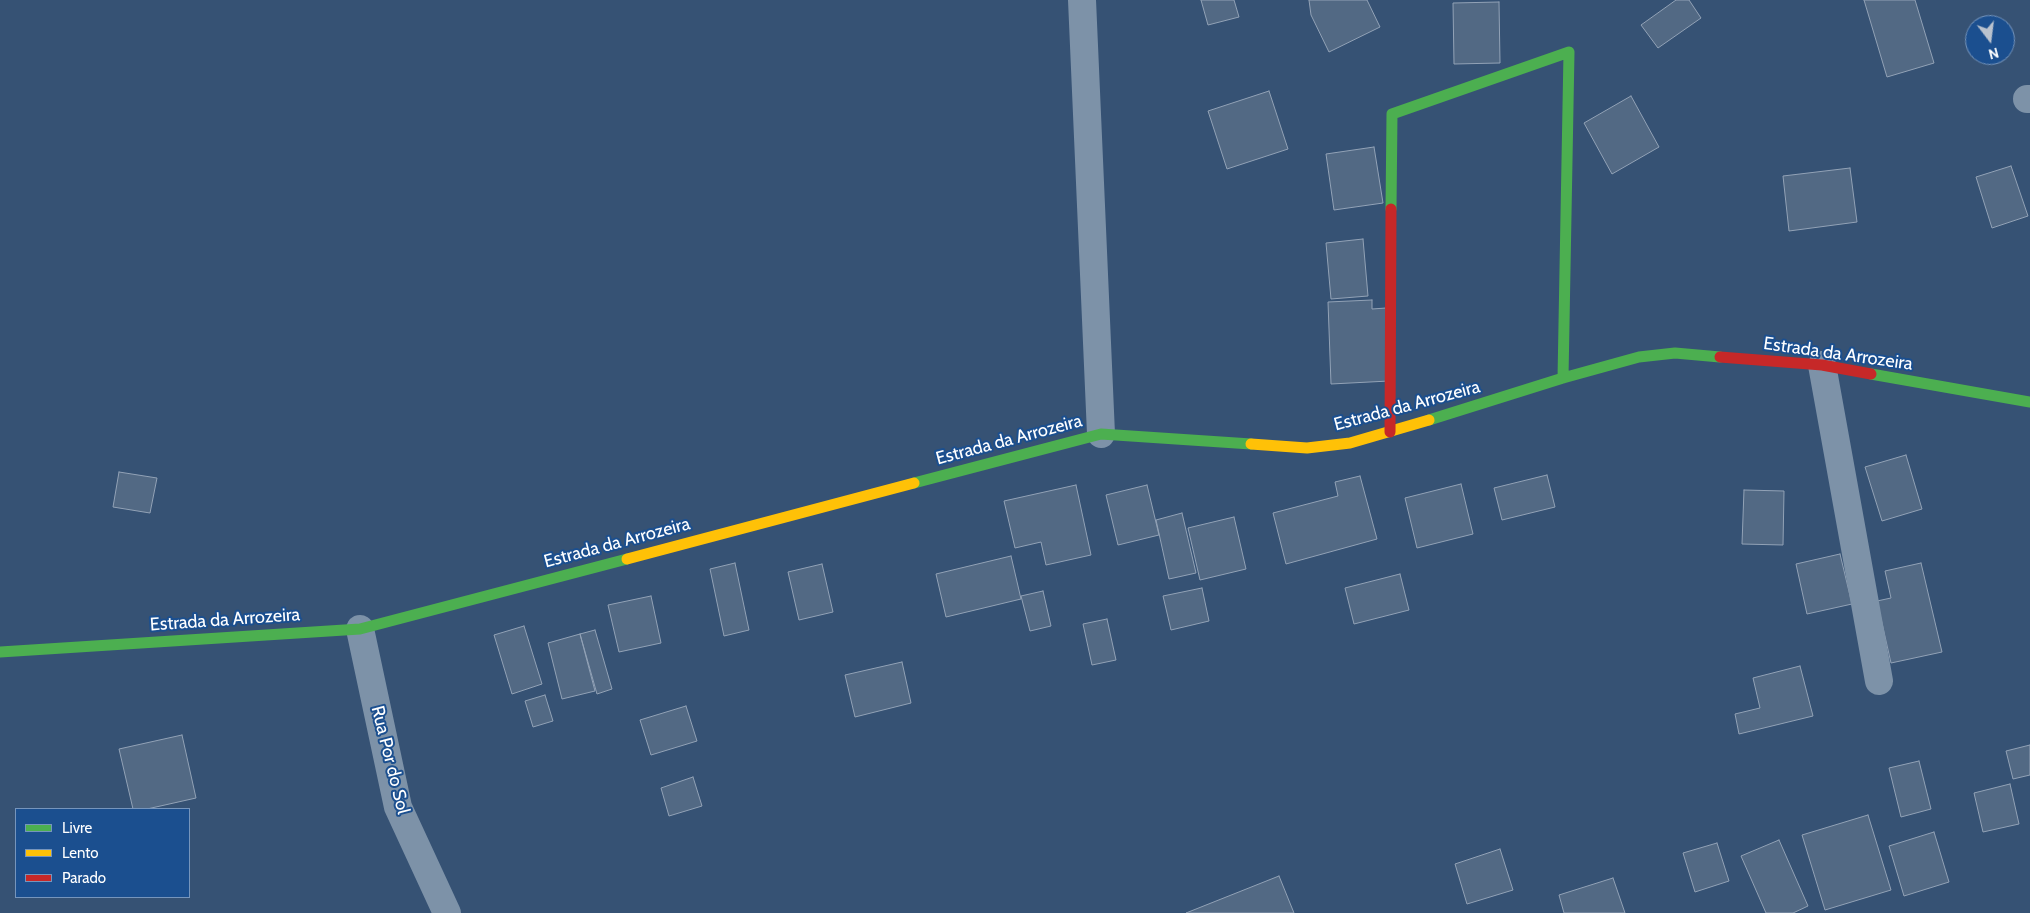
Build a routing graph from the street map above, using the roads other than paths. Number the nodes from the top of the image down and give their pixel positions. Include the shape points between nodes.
1 (1082, 0) edge
2 (1822, 365) junction
3 (1563, 378) junction
4 (2030, 402) edge
5 (1390, 432) junction
6 (1101, 434) junction
7 (360, 629) junction
8 (0, 652) edge
9 (1879, 681) dead end
10 (447, 913) edge

1 - 6 street
2 - 3 street, Estrada da Arrozeira via 1675,353 1639,357
2 - 4 street, Estrada da Arrozeira
2 - 9 street
3 - 5 street, Estrada da Arrozeira
3 - 5 street via 1569,52 1392,114
5 - 6 street, Estrada da Arrozeira via 1307,448
6 - 7 street, Estrada da Arrozeira
7 - 8 street, Estrada da Arrozeira
7 - 10 street, Rua Por do Sol via 398,807

